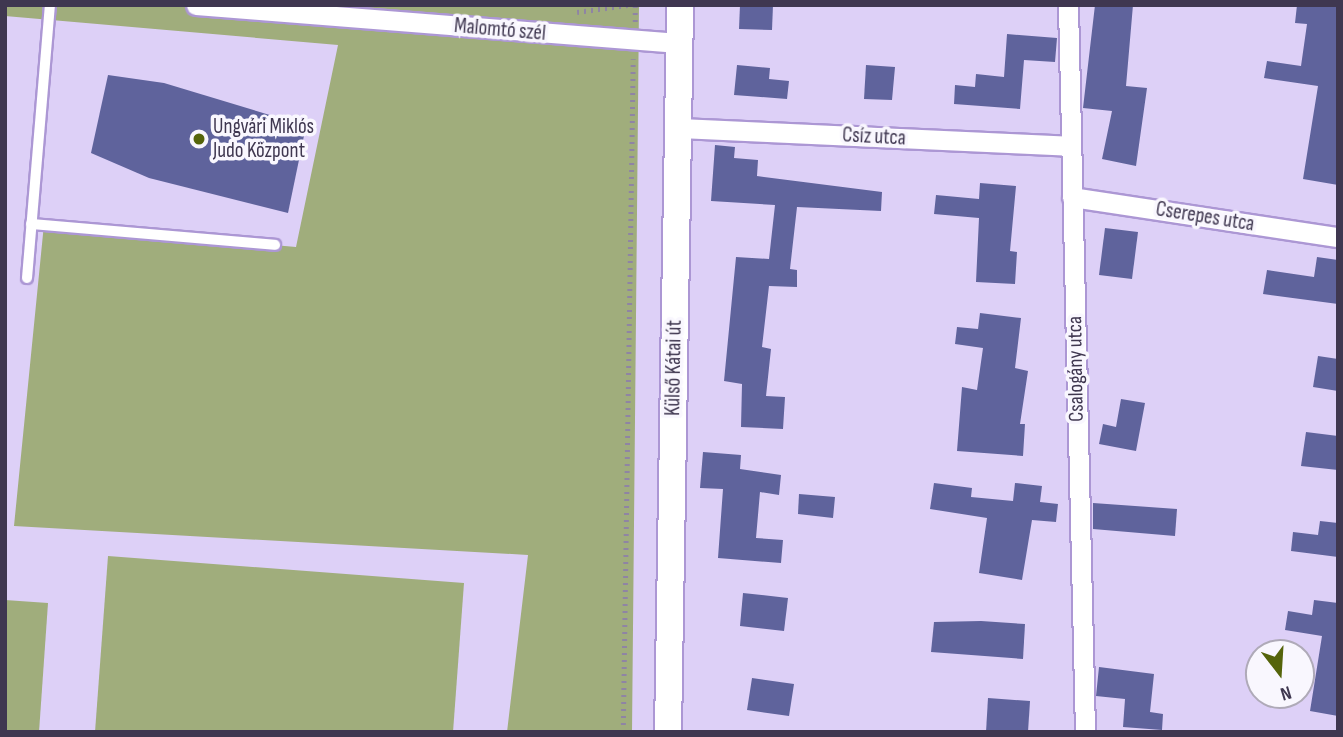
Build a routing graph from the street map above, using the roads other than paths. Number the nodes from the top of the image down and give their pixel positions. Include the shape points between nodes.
1 (50, 5) edge
2 (196, 5) edge
3 (680, 5) edge
4 (1068, 5) edge
5 (679, 43) junction
6 (678, 128) junction
7 (1071, 146) junction
8 (1072, 197) junction
9 (31, 224) junction
10 (1338, 237) edge
11 (275, 245) dead end
12 (27, 278) dead end
13 (668, 732) edge
14 (1085, 732) edge

1 - 9 lane
2 - 5 street, Malomtó szél
3 - 5 main road, Külső Kátai út
4 - 7 street, Csalogány utca
5 - 6 main road, Külső Kátai út
6 - 7 street, Csíz utca
6 - 13 main road, Külső Kátai út
7 - 8 street, Csalogány utca
8 - 10 street, Cserepes utca
8 - 14 street, Csalogány utca
9 - 11 lane
9 - 12 lane

